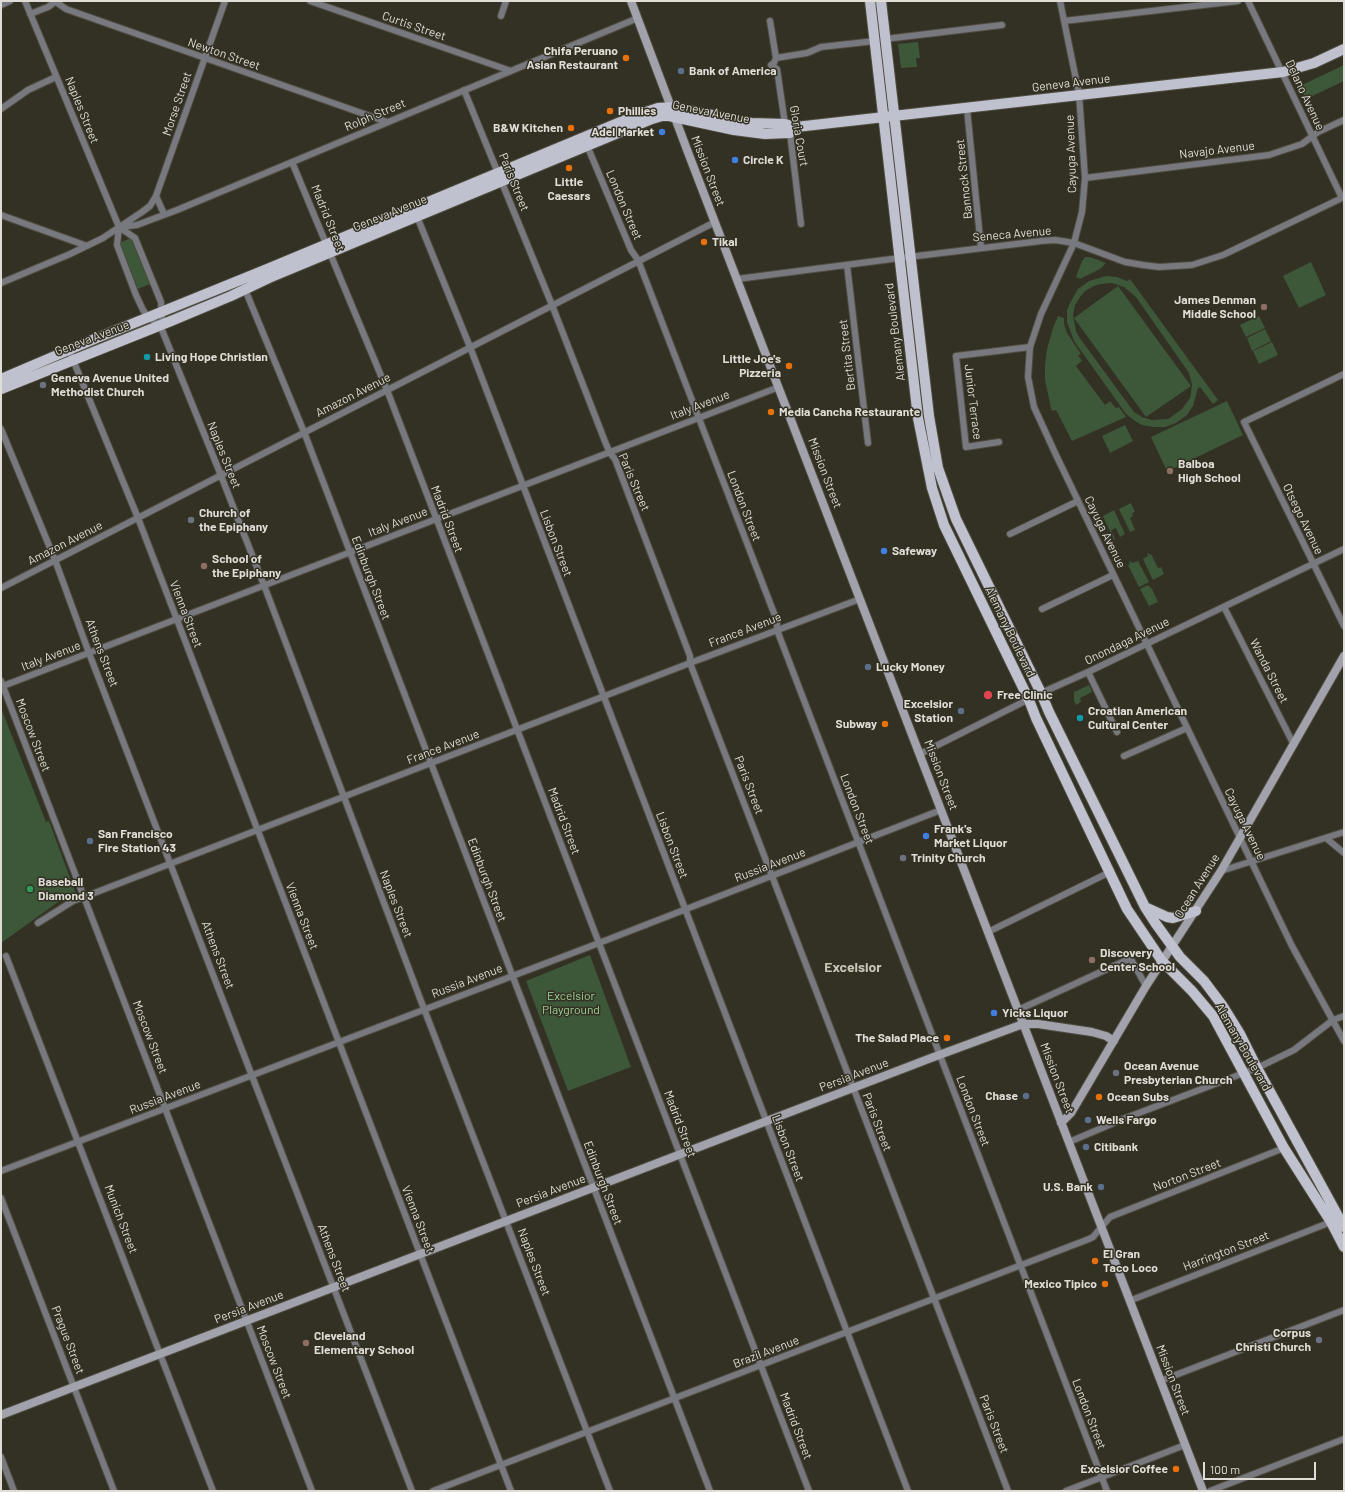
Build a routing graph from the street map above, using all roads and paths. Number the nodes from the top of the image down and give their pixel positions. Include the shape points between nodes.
1 (10, 1) edge
2 (25, 1) edge
3 (56, 1) edge
4 (225, 1) edge
5 (310, 1) edge
6 (506, 1) edge
7 (631, 1) edge
8 (870, 1) edge
9 (881, 1) edge
10 (1060, 1) edge
11 (1238, 1) edge
12 (1248, 1) edge
13 (1, 5) edge
14 (30, 14) junction
15 (501, 16) dead end
16 (638, 18) junction
17 (1064, 21) junction
18 (770, 22) dead end
19 (1002, 25) dead end
20 (880, 40) junction
21 (1344, 49) edge
22 (776, 58) junction
23 (204, 59) junction
24 (511, 71) junction
25 (1283, 72) junction
26 (56, 77) junction
27 (464, 90) junction
28 (1079, 94) junction
29 (672, 107) junction
30 (1, 109) edge
31 (967, 109) junction
32 (894, 116) junction
33 (676, 117) junction
34 (883, 117) junction
35 (1344, 120) edge
36 (387, 122) junction
37 (785, 124) junction
38 (793, 130) junction
39 (1312, 137) junction
40 (585, 141) junction
41 (292, 162) junction
42 (500, 177) junction
43 (1085, 178) junction
44 (156, 196) junction
45 (1343, 198) edge
46 (415, 212) junction
47 (164, 214) junction
48 (1, 216) edge
49 (715, 222) junction
50 (801, 224) dead end
51 (119, 227) junction
52 (1074, 243) junction
53 (87, 246) junction
54 (328, 248) junction
55 (981, 248) junction
56 (910, 256) junction
57 (899, 258) junction
58 (638, 260) junction
59 (847, 265) junction
60 (241, 279) junction
61 (737, 280) junction
62 (1, 283) edge
63 (245, 289) junction
64 (552, 304) junction
65 (162, 311) junction
66 (148, 317) junction
67 (160, 325) junction
68 (470, 347) junction
69 (1030, 347) junction
70 (71, 355) junction
71 (1344, 374) edge
72 (1, 380) edge
73 (778, 387) junction
74 (1, 389) edge
75 (387, 390) junction
76 (699, 418) junction
77 (1, 429) edge
78 (304, 432) junction
79 (999, 442) dead end
80 (868, 443) dead end
81 (610, 453) junction
82 (221, 475) junction
83 (523, 486) junction
84 (1078, 501) junction
85 (138, 518) junction
86 (436, 519) junction
87 (1010, 534) dead end
88 (1344, 549) edge
89 (350, 552) junction
90 (55, 560) junction
91 (1313, 564) junction
92 (1113, 575) junction
93 (264, 585) junction
94 (1, 588) edge
95 (860, 599) junction
96 (1224, 607) junction
97 (1042, 609) dead end
98 (176, 618) junction
99 (1344, 626) edge
100 (776, 630) junction
101 (1147, 644) junction
102 (89, 652) junction
103 (1344, 656) edge
104 (690, 663) junction
105 (1088, 672) junction
106 (2, 684) edge
107 (1041, 693) junction
108 (604, 697) junction
109 (1028, 700) junction
110 (1187, 728) junction
111 (517, 730) junction
112 (1117, 732) dead end
113 (1294, 745) junction
114 (920, 754) junction
115 (1124, 756) dead end
116 (430, 763) junction
117 (344, 797) junction
118 (941, 810) junction
119 (257, 830) junction
120 (1344, 832) edge
121 (1240, 838) junction
122 (1326, 838) junction
123 (858, 842) junction
124 (1344, 853) edge
125 (171, 863) junction
126 (1252, 863) junction
127 (1221, 871) junction
128 (1110, 872) junction
129 (772, 876) junction
130 (84, 897) junction
131 (1145, 907) junction
132 (685, 909) junction
133 (1196, 911) junction
134 (38, 924) dead end
135 (988, 932) junction
136 (599, 943) junction
137 (1172, 946) junction
138 (6, 956) dead end
139 (1162, 961) junction
140 (512, 976) junction
141 (1146, 986) junction
142 (424, 1009) junction
143 (1018, 1010) junction
144 (1344, 1016) edge
145 (1332, 1020) junction
146 (1023, 1024) junction
147 (1114, 1041) junction
148 (1344, 1041) edge
149 (339, 1042) junction
150 (939, 1054) junction
151 (1257, 1068) junction
152 (1244, 1072) junction
153 (252, 1075) junction
154 (852, 1088) junction
155 (165, 1108) junction
156 (766, 1121) junction
157 (1061, 1122) junction
158 (79, 1142) junction
159 (1068, 1142) junction
160 (1284, 1148) junction
161 (680, 1154) junction
162 (1, 1171) edge
163 (594, 1188) junction
164 (1, 1198) edge
165 (506, 1221) junction
166 (1332, 1222) junction
167 (1101, 1227) junction
168 (1344, 1227) edge
169 (1344, 1247) edge
170 (420, 1254) junction
171 (1020, 1265) junction
172 (333, 1287) junction
173 (934, 1299) junction
174 (1129, 1301) junction
175 (1344, 1310) edge
176 (247, 1321) junction
177 (847, 1332) junction
178 (161, 1354) junction
179 (761, 1365) junction
180 (1160, 1381) junction
181 (74, 1387) junction
182 (674, 1399) junction
183 (1, 1415) edge
184 (587, 1432) junction
185 (1344, 1439) edge
186 (1185, 1445) junction
187 (1, 1457) edge
188 (501, 1464) junction
189 (1102, 1477) junction
190 (14, 1491) edge
191 (114, 1491) edge
192 (213, 1491) edge
193 (312, 1491) edge
194 (412, 1491) edge
195 (433, 1491) edge
196 (511, 1491) edge
197 (610, 1491) edge
198 (710, 1491) edge
199 (809, 1491) edge
200 (908, 1491) edge
201 (1008, 1491) edge
202 (1066, 1491) edge
203 (1107, 1491) edge
204 (1203, 1491) edge
205 (1210, 1491) edge

1 - 13 street
2 - 14 street, Naples Street
3 - 14 street
3 - 23 street, Newton Street via 66,9
4 - 23 street, Morse Street
5 - 24 street, Curtis Street
6 - 15 street
7 - 16 main road, Mission Street
8 - 20 main road, Alemany Boulevard
9 - 20 main road, Alemany Boulevard
10 - 17 street, Cayuga Avenue
11 - 17 street
12 - 25 street, Delano Avenue
14 - 26 street, Naples Street
16 - 24 street, Rolph Street
16 - 29 main road, Mission Street
17 - 28 street, Cayuga Avenue
18 - 22 street
19 - 20 street
20 - 22 street via 821,47 807,53
20 - 32 main road, Alemany Boulevard
20 - 34 main road, Alemany Boulevard
21 - 25 main road, Geneva Avenue via 1314,63
22 - 37 street, Gloria Court via 771,65 777,68
23 - 36 street, Newton Street
23 - 44 street, Morse Street
24 - 27 street, Rolph Street
25 - 28 main road, Geneva Avenue
25 - 39 street, Delano Avenue
26 - 30 street via 28,90
26 - 51 street, Naples Street
27 - 36 street, Rolph Street
27 - 42 street, Paris Street
28 - 31 main road, Geneva Avenue
28 - 43 street, Cayuga Avenue
29 - 33 main road, Mission Street
29 - 37 main road, Geneva Avenue via 751,123
29 - 40 main road, Geneva Avenue via 649,110
31 - 32 main road, Geneva Avenue
31 - 55 street, Bannock Street
32 - 34 main road, Geneva Avenue
32 - 56 main road, Alemany Boulevard
33 - 38 main road, Geneva Avenue via 752,133
33 - 40 main road, Geneva Avenue via 662,116
33 - 49 main road, Mission Street
34 - 38 main road, Geneva Avenue
34 - 57 main road, Alemany Boulevard
35 - 39 street, Navajo Avenue
36 - 41 street, Rolph Street
37 - 38 main road, Geneva Avenue
38 - 50 street, Gloria Court
39 - 43 street, Navajo Avenue via 1302,144 1269,155
39 - 45 street, Delano Avenue
40 - 42 main road, Geneva Avenue
40 - 58 street, London Street via 631,250
41 - 47 street, Rolph Street
41 - 54 street, Madrid Street
42 - 46 main road, Geneva Avenue
42 - 64 street, Paris Street
43 - 52 street, Cayuga Avenue via 1082,212
44 - 47 street
44 - 51 street, Rolph Street via 150,206
45 - 52 street, Seneca Avenue via 1223,255 1192,264 1159,267 1125,262
46 - 54 main road, Geneva Avenue
46 - 68 street, Lisbon Street
47 - 51 street, Rolph Street via 137,225
48 - 53 street
49 - 58 street, Amazon Avenue
49 - 61 main road, Mission Street
51 - 53 street, Rolph Street
51 - 65 street via 135,238 161,302
51 - 66 street, Naples Street via 117,245
52 - 55 street, Seneca Avenue via 1055,240
52 - 69 street, Cayuga Avenue via 1041,314
53 - 62 street, Rolph Street
54 - 60 main road, Geneva Avenue
54 - 63 main road, Geneva Avenue
54 - 75 street, Madrid Street
55 - 56 street, Seneca Avenue
56 - 57 street, Seneca Avenue
56 - 107 main road, Alemany Boulevard via 929,416 938,468 956,518
57 - 59 street, Seneca Avenue
57 - 109 main road, Alemany Boulevard via 918,418 932,488 944,525
58 - 64 street, Amazon Avenue
58 - 76 street, London Street
59 - 61 street, Seneca Avenue
59 - 80 street, Bertita Street
60 - 63 street, Edinburgh Street
60 - 65 main road, Geneva Avenue
61 - 73 main road, Mission Street
63 - 67 main road, Geneva Avenue
63 - 78 street, Edinburgh Street
64 - 68 street, Amazon Avenue
64 - 81 street, Paris Street
65 - 66 main road, Geneva Avenue
65 - 67 street
66 - 67 street, Naples Street
66 - 70 main road, Geneva Avenue
67 - 70 main road, Geneva Avenue
67 - 82 street, Naples Street
68 - 75 street, Amazon Avenue
68 - 83 street, Lisbon Street
69 - 79 street, Junior Terrace via 956,356 966,447
69 - 84 street, Cayuga Avenue via 1028,376 1034,407
70 - 72 main road, Geneva Avenue
70 - 74 main road, Geneva Avenue
70 - 85 street, Vienna Street
71 - 91 street, Otsego Avenue via 1244,422
73 - 76 street, Italy Avenue
73 - 95 main road, Mission Street
75 - 78 street, Amazon Avenue
75 - 86 street, Madrid Street
76 - 81 street, Italy Avenue
76 - 100 street, London Street via 776,621
77 - 90 street, Athens Street
78 - 82 street, Amazon Avenue
78 - 89 street, Edinburgh Street
81 - 83 street, Italy Avenue
81 - 104 street, Paris Street via 615,459 690,656
82 - 85 street, Amazon Avenue
82 - 93 street, Naples Street
83 - 86 street, Italy Avenue
83 - 108 street, Lisbon Street
84 - 87 street
84 - 92 street, Cayuga Avenue
85 - 90 street, Amazon Avenue
85 - 98 street, Vienna Street
86 - 89 street, Italy Avenue
86 - 111 street, Madrid Street
88 - 91 street, Onondaga Avenue
89 - 93 street, Italy Avenue
89 - 116 street, Edinburgh Street
90 - 94 street, Amazon Avenue
90 - 102 street, Athens Street
91 - 96 street, Onondaga Avenue
91 - 99 street, Otsego Avenue
92 - 97 street
92 - 101 street, Cayuga Avenue
93 - 98 street, Italy Avenue
93 - 117 street, Naples Street
95 - 100 street, France Avenue
95 - 114 main road, Mission Street
96 - 101 street, Onondaga Avenue
96 - 113 street, Wanda Street
98 - 102 street, Italy Avenue
98 - 119 street, Vienna Street
100 - 104 street, France Avenue
100 - 123 street, London Street
101 - 105 street, Onondaga Avenue
101 - 110 street, Cayuga Avenue
102 - 106 street, Italy Avenue
102 - 125 street, Athens Street
103 - 113 main road, Ocean Avenue
104 - 108 street, France Avenue
104 - 129 street, Paris Street
105 - 107 street, Onondaga Avenue
105 - 112 street
106 - 130 street, Moscow Street
107 - 109 street, Onondaga Avenue
107 - 131 main road, Alemany Boulevard
108 - 111 street, France Avenue
108 - 132 street, Lisbon Street
109 - 114 street, Onondaga Avenue
109 - 128 main road, Alemany Boulevard
110 - 115 street
110 - 121 street, Cayuga Avenue
111 - 116 street, France Avenue
111 - 136 street, Madrid Street
113 - 121 main road, Ocean Avenue
114 - 118 main road, Mission Street
116 - 117 street, France Avenue
116 - 140 street, Edinburgh Street
117 - 119 street, France Avenue
117 - 142 street, Naples Street
118 - 123 street, Russia Avenue
118 - 135 main road, Mission Street
119 - 125 street, France Avenue
119 - 149 street, Vienna Street
120 - 122 street
121 - 126 street, Cayuga Avenue
121 - 127 main road, Ocean Avenue
122 - 124 street
122 - 126 street
123 - 129 street, Russia Avenue
123 - 150 street, London Street
125 - 130 street, France Avenue
125 - 153 street, Athens Street
126 - 127 street
126 - 145 street, Cayuga Avenue via 1292,946
127 - 133 main road, Ocean Avenue
128 - 135 street
128 - 139 main road, Alemany Boulevard via 1127,909
129 - 132 street, Russia Avenue
129 - 154 street, Paris Street
130 - 134 street, France Avenue via 73,901
130 - 155 street, Moscow Street
131 - 133 main road via 1173,918
131 - 137 main road, Alemany Boulevard
132 - 136 street, Russia Avenue
132 - 156 street, Lisbon Street
133 - 137 main road, Ocean Avenue
135 - 143 main road, Mission Street
136 - 140 street, Russia Avenue
136 - 161 street, Madrid Street
137 - 139 main road, Ocean Avenue
137 - 151 main road, Alemany Boulevard via 1222,1005
138 - 158 street, Munich Street
139 - 141 main road, Ocean Avenue
139 - 152 main road, Alemany Boulevard via 1213,1016
140 - 142 street, Russia Avenue
140 - 163 street, Edinburgh Street
141 - 143 street via 1129,958
141 - 147 main road, Ocean Avenue
142 - 149 street, Russia Avenue
142 - 165 street, Naples Street
143 - 146 main road, Mission Street
144 - 145 street
145 - 148 street, Cayuga Avenue
145 - 151 street via 1294,1050
146 - 147 main road, Persia Avenue via 1092,1032
146 - 150 main road, Persia Avenue
146 - 157 main road, Mission Street
147 - 157 main road, Ocean Avenue via 1071,1113
149 - 153 street, Russia Avenue
149 - 170 street, Vienna Street
150 - 154 main road, Persia Avenue
150 - 171 street, London Street
151 - 152 street
151 - 168 main road, Alemany Boulevard
152 - 159 street
152 - 160 main road, Alemany Boulevard
153 - 155 street, Russia Avenue
153 - 172 street, Athens Street
154 - 156 main road, Persia Avenue
154 - 173 street, Paris Street
155 - 158 street, Russia Avenue
155 - 176 street, Moscow Street
156 - 161 main road, Persia Avenue
156 - 177 street, Lisbon Street
157 - 159 main road, Mission Street
158 - 162 street, Russia Avenue
158 - 178 street, Munich Street
159 - 167 main road, Mission Street
160 - 166 main road, Alemany Boulevard
160 - 167 street, Norton Street via 1110,1217
161 - 163 main road, Persia Avenue
161 - 179 street, Madrid Street
163 - 165 main road, Persia Avenue
163 - 182 street, Edinburgh Street
164 - 181 street, Prague Street
165 - 170 main road, Persia Avenue
165 - 184 street, Naples Street
166 - 169 main road, Alemany Boulevard
166 - 174 street, Harrington Street
167 - 171 street, Brazil Avenue via 1093,1237
167 - 174 main road, Mission Street
170 - 172 main road, Persia Avenue
170 - 188 street, Vienna Street
171 - 173 street, Brazil Avenue
171 - 189 street, London Street
172 - 176 main road, Persia Avenue
172 - 194 street, Athens Street
173 - 177 street, Brazil Avenue
173 - 201 street, Paris Street
174 - 180 main road, Mission Street
175 - 180 street
176 - 178 main road, Persia Avenue
176 - 193 street, Moscow Street
177 - 179 street, Brazil Avenue
177 - 200 street, Lisbon Street
178 - 181 main road, Persia Avenue
178 - 192 street, Munich Street
179 - 182 street, Brazil Avenue
179 - 199 street, Madrid Street
180 - 186 main road, Mission Street
181 - 183 main road, Persia Avenue
181 - 191 street, Prague Street
182 - 184 street, Brazil Avenue
182 - 198 street, Edinburgh Street
184 - 188 street, Brazil Avenue
184 - 197 street, Naples Street
185 - 205 street
186 - 189 street
186 - 204 main road, Mission Street
187 - 190 street
188 - 195 street, Brazil Avenue
188 - 196 street, Vienna Street
189 - 202 street
189 - 203 street, London Street

